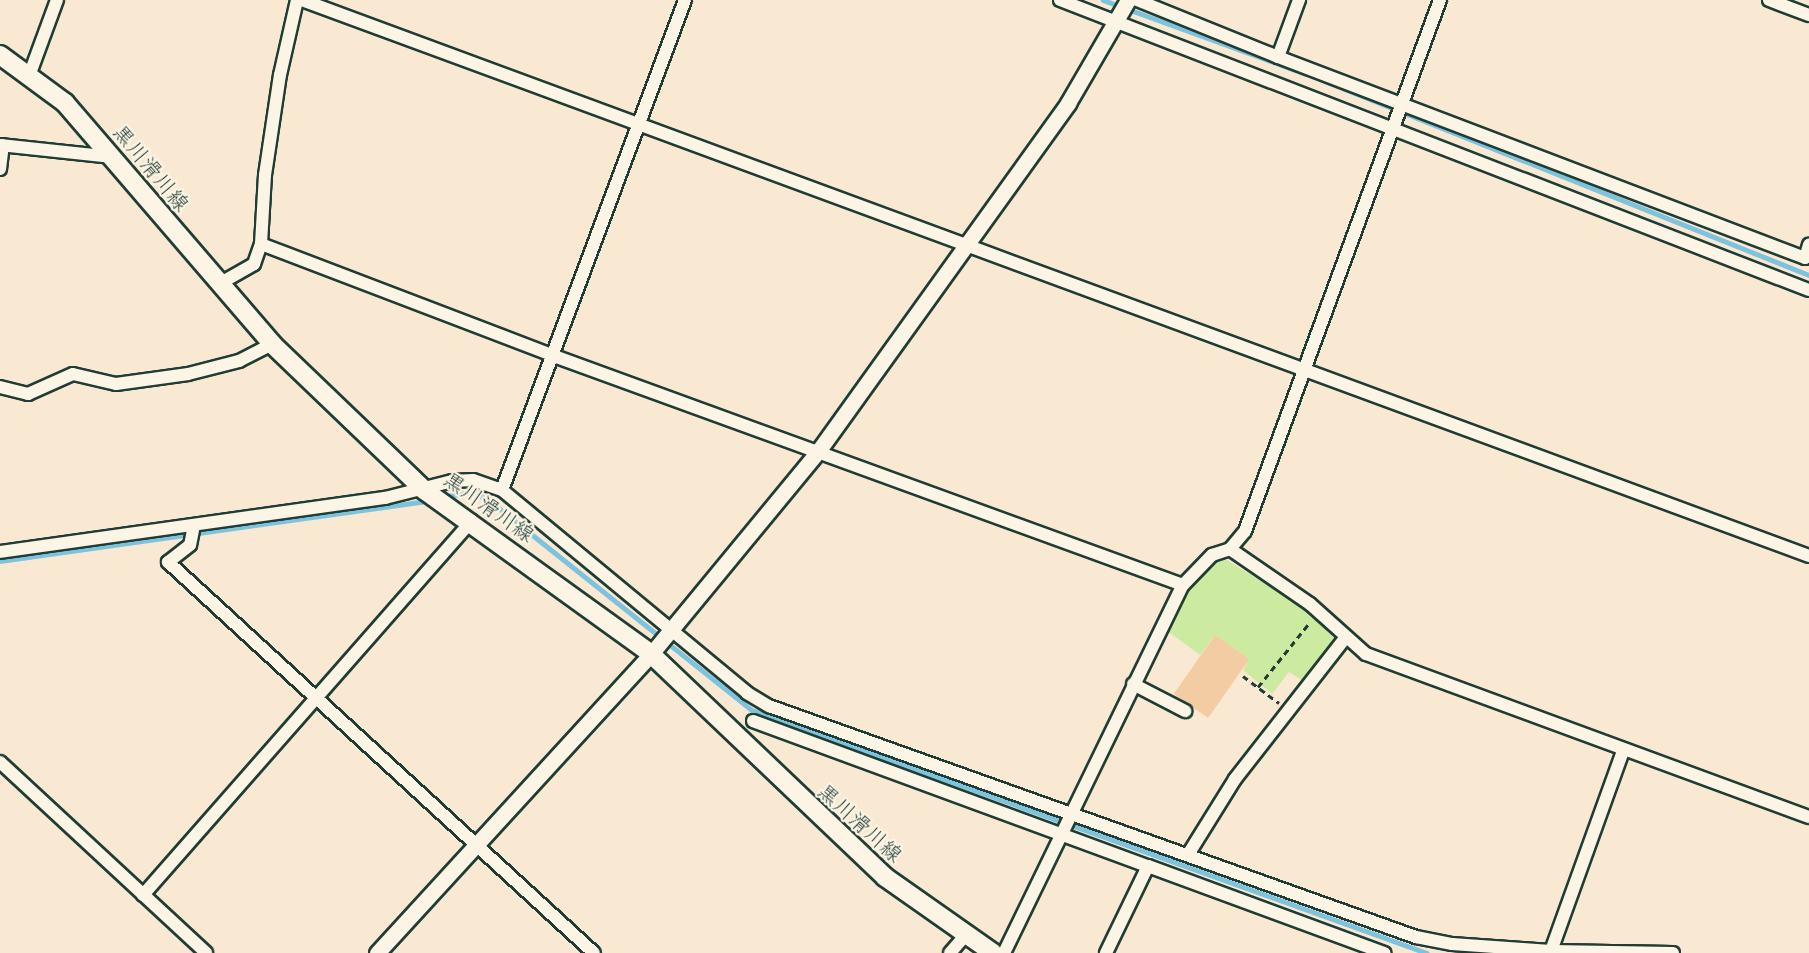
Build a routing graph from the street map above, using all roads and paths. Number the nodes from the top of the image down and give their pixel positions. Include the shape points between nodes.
1 (57, 0) edge
2 (297, 0) edge
3 (302, 0) edge
4 (685, 0) edge
5 (1060, 0) edge
6 (1128, 0) edge
7 (1137, 0) edge
8 (1299, 0) edge
9 (1440, 0) edge
10 (1769, 0) edge
11 (1809, 15) edge
12 (1118, 19) junction
13 (0, 55) edge
14 (1278, 57) junction
15 (29, 75) junction
16 (1403, 103) junction
17 (640, 123) junction
18 (1394, 128) junction
19 (1, 145) edge
20 (113, 157) junction
21 (0, 169) edge
22 (261, 244) junction
23 (968, 244) junction
24 (1809, 245) edge
25 (1807, 258) edge
26 (219, 284) junction
27 (1809, 290) edge
28 (272, 344) junction
29 (554, 356) junction
30 (1305, 369) junction
31 (0, 387) edge
32 (819, 450) junction
33 (424, 490) junction
34 (502, 490) junction
35 (472, 521) junction
36 (194, 525) junction
37 (1230, 549) junction
38 (0, 552) edge
39 (1809, 556) edge
40 (1183, 585) junction
41 (1310, 622) dead end
42 (673, 627) junction
43 (1345, 638) junction
44 (651, 654) junction
45 (1243, 676) dead end
46 (1133, 684) junction
47 (1258, 687) junction
48 (314, 699) junction
49 (1185, 711) dead end
50 (1290, 711) junction
51 (753, 721) dead end
52 (1623, 751) junction
53 (0, 762) edge
54 (1072, 810) junction
55 (1809, 817) edge
56 (1060, 835) junction
57 (476, 845) junction
58 (1189, 853) junction
59 (1148, 866) junction
60 (143, 895) junction
61 (965, 936) junction
62 (1551, 951) junction
63 (1642, 952) edge
64 (206, 953) edge
65 (377, 953) edge
66 (594, 953) edge
67 (950, 953) edge
68 (993, 953) edge
69 (1004, 953) edge
70 (1106, 953) edge
71 (1384, 953) edge
72 (1673, 953) edge

1 - 15 street
2 - 22 street via 275,109
3 - 17 street
4 - 17 street
5 - 12 street
6 - 12 street
7 - 14 street
8 - 14 street
9 - 16 street
10 - 11 street
12 - 18 street
12 - 23 street via 1068,103
13 - 15 main road, 黒川滑川線
14 - 16 street
15 - 20 main road, 黒川滑川線 via 65,103
16 - 18 street
16 - 25 street
17 - 23 street
17 - 29 street
18 - 27 street
18 - 30 street
19 - 20 street
19 - 21 street
20 - 26 main road, 黒川滑川線
22 - 26 street via 254,264
22 - 29 street
23 - 30 street
23 - 32 street
24 - 25 street
26 - 28 main road, 黒川滑川線
28 - 31 street via 239,361 188,374 116,384 73,374 28,394
28 - 33 main road, 黒川滑川線
29 - 32 street
29 - 34 street
30 - 37 street via 1245,531
30 - 39 street
32 - 40 street
32 - 42 street
33 - 34 street via 473,480
33 - 35 main road, 黒川滑川線
33 - 36 street
34 - 42 street
35 - 44 main road, 黒川滑川線
35 - 48 street
36 - 38 street
36 - 48 street via 190,546 168,562
37 - 40 street via 1212,555
37 - 43 street via 1310,604
40 - 46 street
41 - 47 path
42 - 44 street
42 - 54 street via 747,693 769,706
43 - 50 street
43 - 52 street via 1366,654
44 - 57 street
44 - 61 main road, 黒川滑川線 via 828,827 885,877
45 - 47 path
46 - 49 street
46 - 54 street
47 - 50 path
48 - 57 street
48 - 60 street
50 - 58 street via 1235,779
51 - 56 street
52 - 55 street
52 - 62 street
53 - 60 street
54 - 56 street
54 - 58 street
56 - 59 street
56 - 69 street
57 - 65 street
57 - 66 street
58 - 62 street via 1416,937 1452,944
59 - 70 street
59 - 71 street
60 - 64 street
61 - 67 street
61 - 68 main road, 黒川滑川線
62 - 63 street
63 - 72 street

